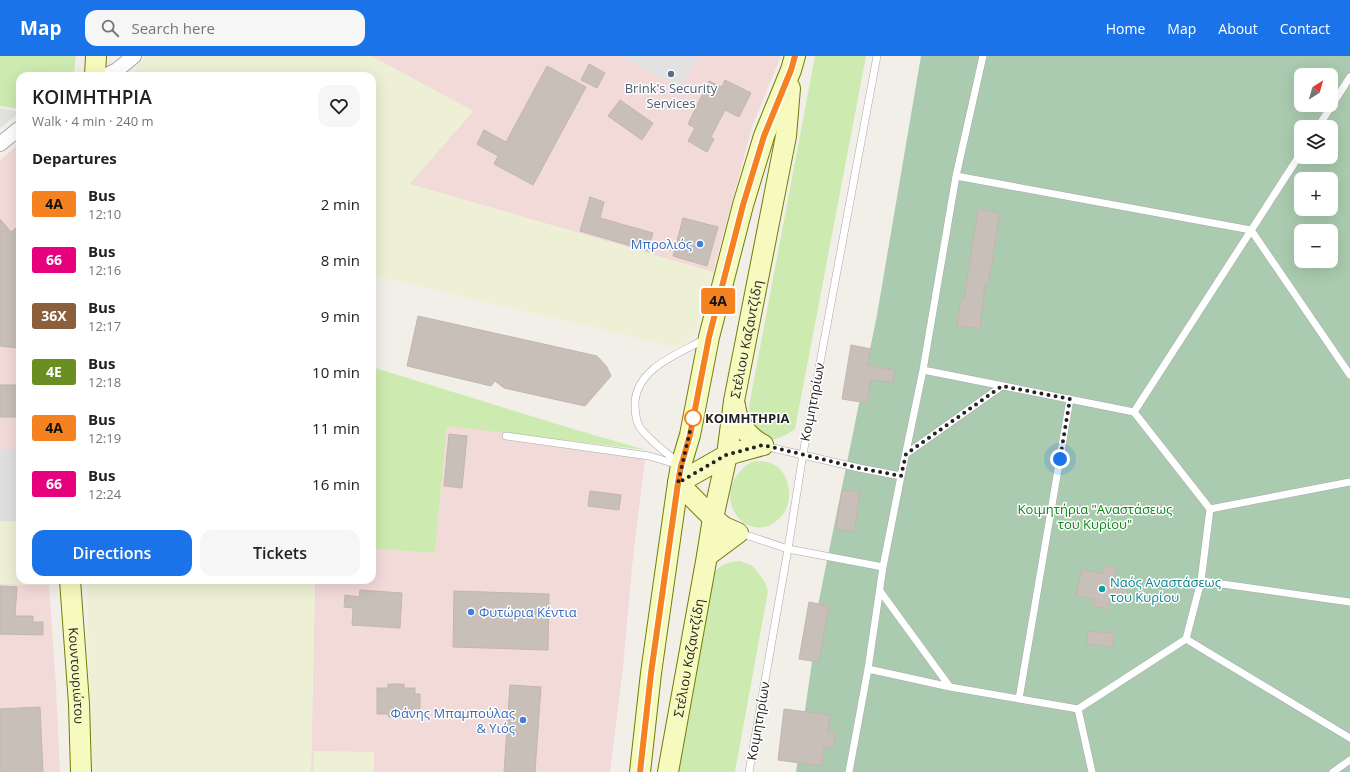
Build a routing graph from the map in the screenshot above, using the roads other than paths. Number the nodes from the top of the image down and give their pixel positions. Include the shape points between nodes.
1 (96, 56) edge
2 (134, 56) edge
3 (877, 56) edge
4 (983, 56) edge
5 (793, 63) edge
6 (95, 72) edge
7 (113, 72) edge
8 (1350, 77) edge
9 (1322, 120) edge
10 (16, 131) edge
11 (0, 144) edge
12 (1294, 164) edge
13 (956, 176) junction
14 (1251, 230) junction
15 (709, 337) junction
16 (923, 370) junction
17 (1350, 375) edge
18 (1002, 386) junction
19 (1070, 399) junction
20 (734, 401) junction
21 (1134, 412) junction
22 (506, 436) dead end
23 (763, 445) junction
24 (803, 454) junction
25 (906, 454) junction
26 (726, 455) junction
27 (680, 474) junction
28 (901, 476) junction
29 (1350, 482) edge
30 (1210, 509) junction
31 (713, 518) junction
32 (738, 533) junction
33 (788, 549) junction
34 (707, 556) junction
35 (884, 567) junction
36 (1202, 581) junction
37 (70, 584) edge
38 (880, 591) junction
39 (1350, 602) edge
40 (1186, 640) junction
41 (868, 669) junction
42 (950, 686) junction
43 (1019, 699) junction
44 (1078, 709) junction
45 (1350, 738) edge
46 (1350, 760) edge
47 (81, 772) edge
48 (640, 772) edge
49 (668, 772) edge
50 (749, 772) edge
51 (849, 772) edge
52 (1092, 772) edge
53 (1333, 772) edge

1 - 6 main road
2 - 7 street
3 - 24 lane, Κοιμητηρίων
4 - 13 lane
5 - 15 main road, Στέλιου Καζαντζίδη via 764,136 743,205
5 - 20 main road, Στέλιου Καζαντζίδη via 786,136
8 - 9 lane
10 - 11 street
12 - 14 lane
13 - 14 lane
13 - 16 lane
14 - 17 lane
14 - 21 lane
15 - 27 main road, Στέλιου Καζαντζίδη
15 - 27 lane via 649,371 640,384 636,399 635,412 639,425
16 - 18 lane
16 - 25 lane
18 - 19 lane
18 - 25 lane
19 - 21 lane
19 - 43 lane
20 - 23 main road via 737,418 742,427 748,435
20 - 26 main road, Στέλιου Καζαντζίδη
21 - 30 lane
22 - 27 lane via 649,456
23 - 24 lane
23 - 26 main road
24 - 28 lane
24 - 33 lane, Κοιμητηρίων
25 - 28 lane
26 - 27 main road
26 - 31 main road, Στέλιου Καζαντζίδη
27 - 31 main road
27 - 48 main road, Στέλιου Καζαντζίδη via 651,673
28 - 35 lane
29 - 30 lane
30 - 36 lane
31 - 32 main road via 724,527
31 - 34 main road, Στέλιου Καζαντζίδη
32 - 33 lane
32 - 34 main road
33 - 35 lane
33 - 50 lane, Κοιμητηρίων
34 - 49 main road, Στέλιου Καζαντζίδη
35 - 38 lane
36 - 39 lane
36 - 40 lane
37 - 47 main road, Κουντουριώτου
38 - 41 lane
38 - 42 lane
40 - 44 lane
40 - 45 lane
41 - 42 lane
41 - 51 lane
42 - 43 lane
43 - 44 lane
44 - 52 lane
46 - 53 lane

